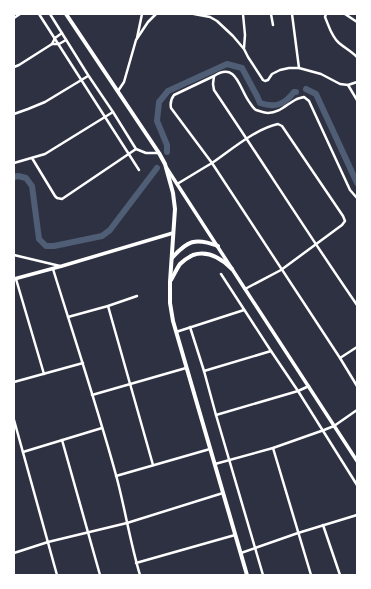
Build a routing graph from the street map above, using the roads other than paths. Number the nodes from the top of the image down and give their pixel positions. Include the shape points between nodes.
1 (20, 14) edge
2 (39, 14) edge
3 (50, 14) edge
4 (66, 14) edge
5 (142, 14) edge
6 (156, 14) edge
7 (194, 14) edge
8 (243, 14) edge
9 (271, 14) edge
10 (292, 14) edge
11 (326, 14) edge
12 (345, 14) edge
13 (14, 18) edge
14 (357, 22) edge
15 (273, 25) dead end
16 (62, 33) junction
17 (55, 38) junction
18 (66, 40) junction
19 (136, 40) junction
20 (52, 44) junction
21 (59, 44) junction
22 (244, 49) junction
23 (357, 57) edge
24 (14, 67) edge
25 (299, 68) junction
26 (88, 76) junction
27 (214, 76) junction
28 (82, 80) junction
29 (357, 82) edge
30 (348, 85) junction
31 (118, 91) junction
32 (357, 100) edge
33 (113, 112) junction
34 (14, 114) edge
35 (106, 117) junction
36 (246, 139) junction
37 (136, 149) junction
38 (159, 153) junction
39 (129, 154) junction
40 (32, 158) junction
41 (14, 163) edge
42 (212, 163) junction
43 (165, 164) junction
44 (139, 170) dead end
45 (177, 184) junction
46 (357, 198) edge
47 (173, 233) junction
48 (315, 245) junction
49 (218, 246) junction
50 (14, 256) edge
51 (172, 258) junction
52 (62, 266) junction
53 (53, 268) junction
54 (232, 269) junction
55 (281, 270) junction
56 (221, 274) dead end
57 (15, 278) edge
58 (170, 282) junction
59 (245, 289) junction
60 (137, 296) dead end
61 (357, 305) edge
62 (108, 306) junction
63 (244, 310) junction
64 (68, 317) junction
65 (190, 327) junction
66 (175, 332) junction
67 (357, 347) edge
68 (271, 351) junction
69 (340, 358) junction
70 (83, 363) junction
71 (186, 368) junction
72 (204, 371) junction
73 (44, 374) junction
74 (14, 382) edge
75 (130, 384) junction
76 (308, 386) junction
77 (357, 386) edge
78 (298, 391) junction
79 (92, 395) junction
80 (357, 410) edge
81 (216, 415) junction
82 (14, 420) edge
83 (334, 426) junction
84 (102, 428) junction
85 (324, 430) junction
86 (62, 440) junction
87 (273, 448) junction
88 (210, 449) junction
89 (23, 452) junction
90 (229, 460) junction
91 (357, 461) edge
92 (215, 464) junction
93 (153, 465) junction
94 (116, 476) junction
95 (357, 485) edge
96 (223, 493) junction
97 (357, 515) edge
98 (126, 523) junction
99 (323, 525) junction
100 (88, 532) junction
101 (298, 533) junction
102 (235, 535) junction
103 (48, 542) junction
104 (255, 548) junction
105 (241, 553) junction
106 (14, 554) edge
107 (136, 563) junction
108 (57, 575) edge
109 (100, 575) edge
110 (140, 575) edge
111 (247, 575) edge
112 (263, 575) edge
113 (311, 575) edge
114 (340, 575) edge

1 - 13 street
2 - 17 street
3 - 16 street
4 - 31 highway
5 - 19 street
6 - 19 street
7 - 22 street via 217,21
8 - 22 street
9 - 15 street
10 - 25 street
11 - 23 street via 331,34
12 - 14 street
16 - 17 street
16 - 18 street
17 - 20 street
17 - 21 street
18 - 21 street
18 - 26 street
19 - 31 street via 124,82
20 - 21 street
20 - 24 street
21 - 28 street
22 - 25 street via 259,76 265,81 280,70
25 - 30 street
26 - 28 street
26 - 33 street
27 - 36 street via 214,90
27 - 42 street via 174,95 170,105
27 - 46 street via 228,71 235,76 245,97 255,110 276,112 296,99 304,97 309,101 350,190
28 - 34 street via 45,102
28 - 35 street
29 - 30 street
30 - 32 street
31 - 38 highway
33 - 35 street
33 - 37 street
35 - 39 street
35 - 40 street via 46,154
36 - 42 street
36 - 48 street
36 - 48 street via 275,124 282,126 343,216 345,221 342,226
37 - 38 street via 146,153
37 - 39 street
38 - 43 highway
39 - 40 street via 62,199 55,196
39 - 44 street
40 - 41 street
42 - 45 street
42 - 55 street
43 - 45 main road
43 - 47 highway via 174,193
45 - 49 main road
47 - 51 highway
47 - 52 main road
48 - 55 street
48 - 61 street
49 - 51 highway via 198,241 188,243
49 - 54 main road
50 - 52 street
51 - 58 highway
52 - 53 main road
53 - 57 main road
53 - 64 street
54 - 58 highway via 224,261 213,256 198,254 180,264
54 - 59 main road
55 - 59 street
55 - 69 street
56 - 63 street
57 - 73 street
58 - 66 highway via 170,303
59 - 76 main road
60 - 62 street
62 - 64 street
62 - 75 street
63 - 65 street
63 - 68 street
64 - 70 street
65 - 66 street
65 - 72 street
66 - 71 highway
67 - 69 street
68 - 72 street
68 - 78 street
69 - 77 street
70 - 73 street
70 - 79 street
71 - 75 street
71 - 88 highway
72 - 81 street
73 - 74 street
75 - 79 street
75 - 93 street
76 - 78 street
76 - 83 main road
78 - 81 street
78 - 85 street
79 - 84 street
80 - 83 street
81 - 90 street
82 - 89 street
83 - 85 street
83 - 91 main road
84 - 86 street
84 - 94 street
85 - 87 street
85 - 95 street
86 - 89 street
86 - 100 street
87 - 90 street
87 - 101 street
88 - 92 highway
88 - 93 street
89 - 103 street
90 - 92 street
90 - 104 street
92 - 96 highway
93 - 94 street
94 - 98 street
96 - 98 street
96 - 102 highway
97 - 99 street
98 - 100 street
98 - 107 street
99 - 101 street
99 - 114 street
100 - 103 street
100 - 109 street
101 - 104 street
101 - 113 street
102 - 105 highway
102 - 107 street
103 - 106 street
103 - 108 street
104 - 105 street
104 - 112 street
105 - 111 highway
107 - 110 street

